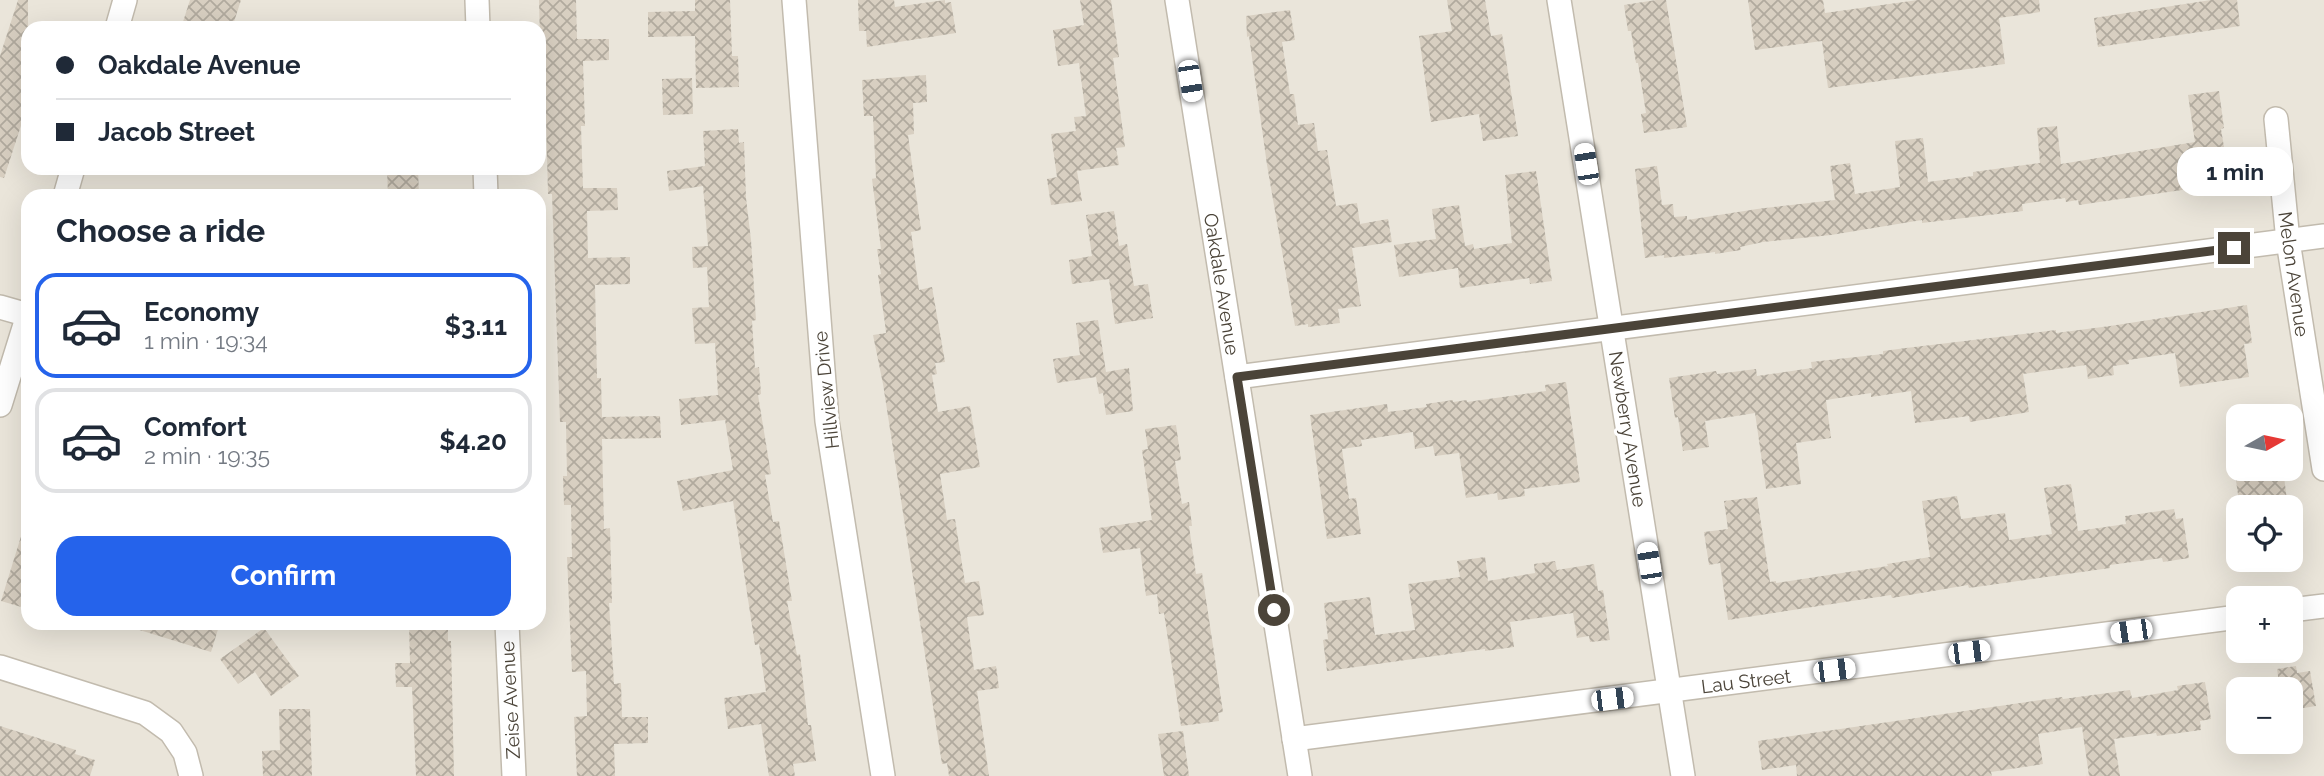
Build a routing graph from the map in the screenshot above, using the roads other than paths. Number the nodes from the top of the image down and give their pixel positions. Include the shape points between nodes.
1 (125, 0) edge
2 (477, 0) edge
3 (794, 0) edge
4 (1177, 0) edge
5 (1559, 0) edge
6 (119, 21) edge
7 (478, 21) edge
8 (2276, 119) dead end
9 (2324, 236) edge
10 (2288, 241) junction
11 (0, 307) edge
12 (21, 313) edge
13 (1612, 329) junction
14 (21, 338) edge
15 (1237, 377) junction
16 (0, 405) edge
17 (2324, 469) edge
18 (2324, 606) edge
19 (2303, 609) edge
20 (2226, 619) edge
21 (507, 630) edge
22 (0, 667) edge
23 (1670, 691) junction
24 (1294, 739) junction
25 (191, 776) edge
26 (514, 776) edge
27 (883, 776) edge
28 (1300, 776) edge
29 (1683, 776) edge

1 - 6 street
2 - 7 street
3 - 27 street, Hillview Drive via 827,421
4 - 15 street, Oakdale Avenue
5 - 13 street, Newberry Avenue
8 - 10 street, Melon Avenue
9 - 10 street
10 - 13 street
10 - 17 street, Melon Avenue
11 - 12 street
13 - 15 street
13 - 23 street, Newberry Avenue
14 - 16 street
15 - 24 street, Oakdale Avenue
18 - 19 street
20 - 23 street, Lau Street
21 - 26 street, Zeise Avenue
22 - 25 street via 145,713 171,732 185,753
23 - 24 street, Lau Street
23 - 29 street, Newberry Avenue
24 - 28 street, Oakdale Avenue

